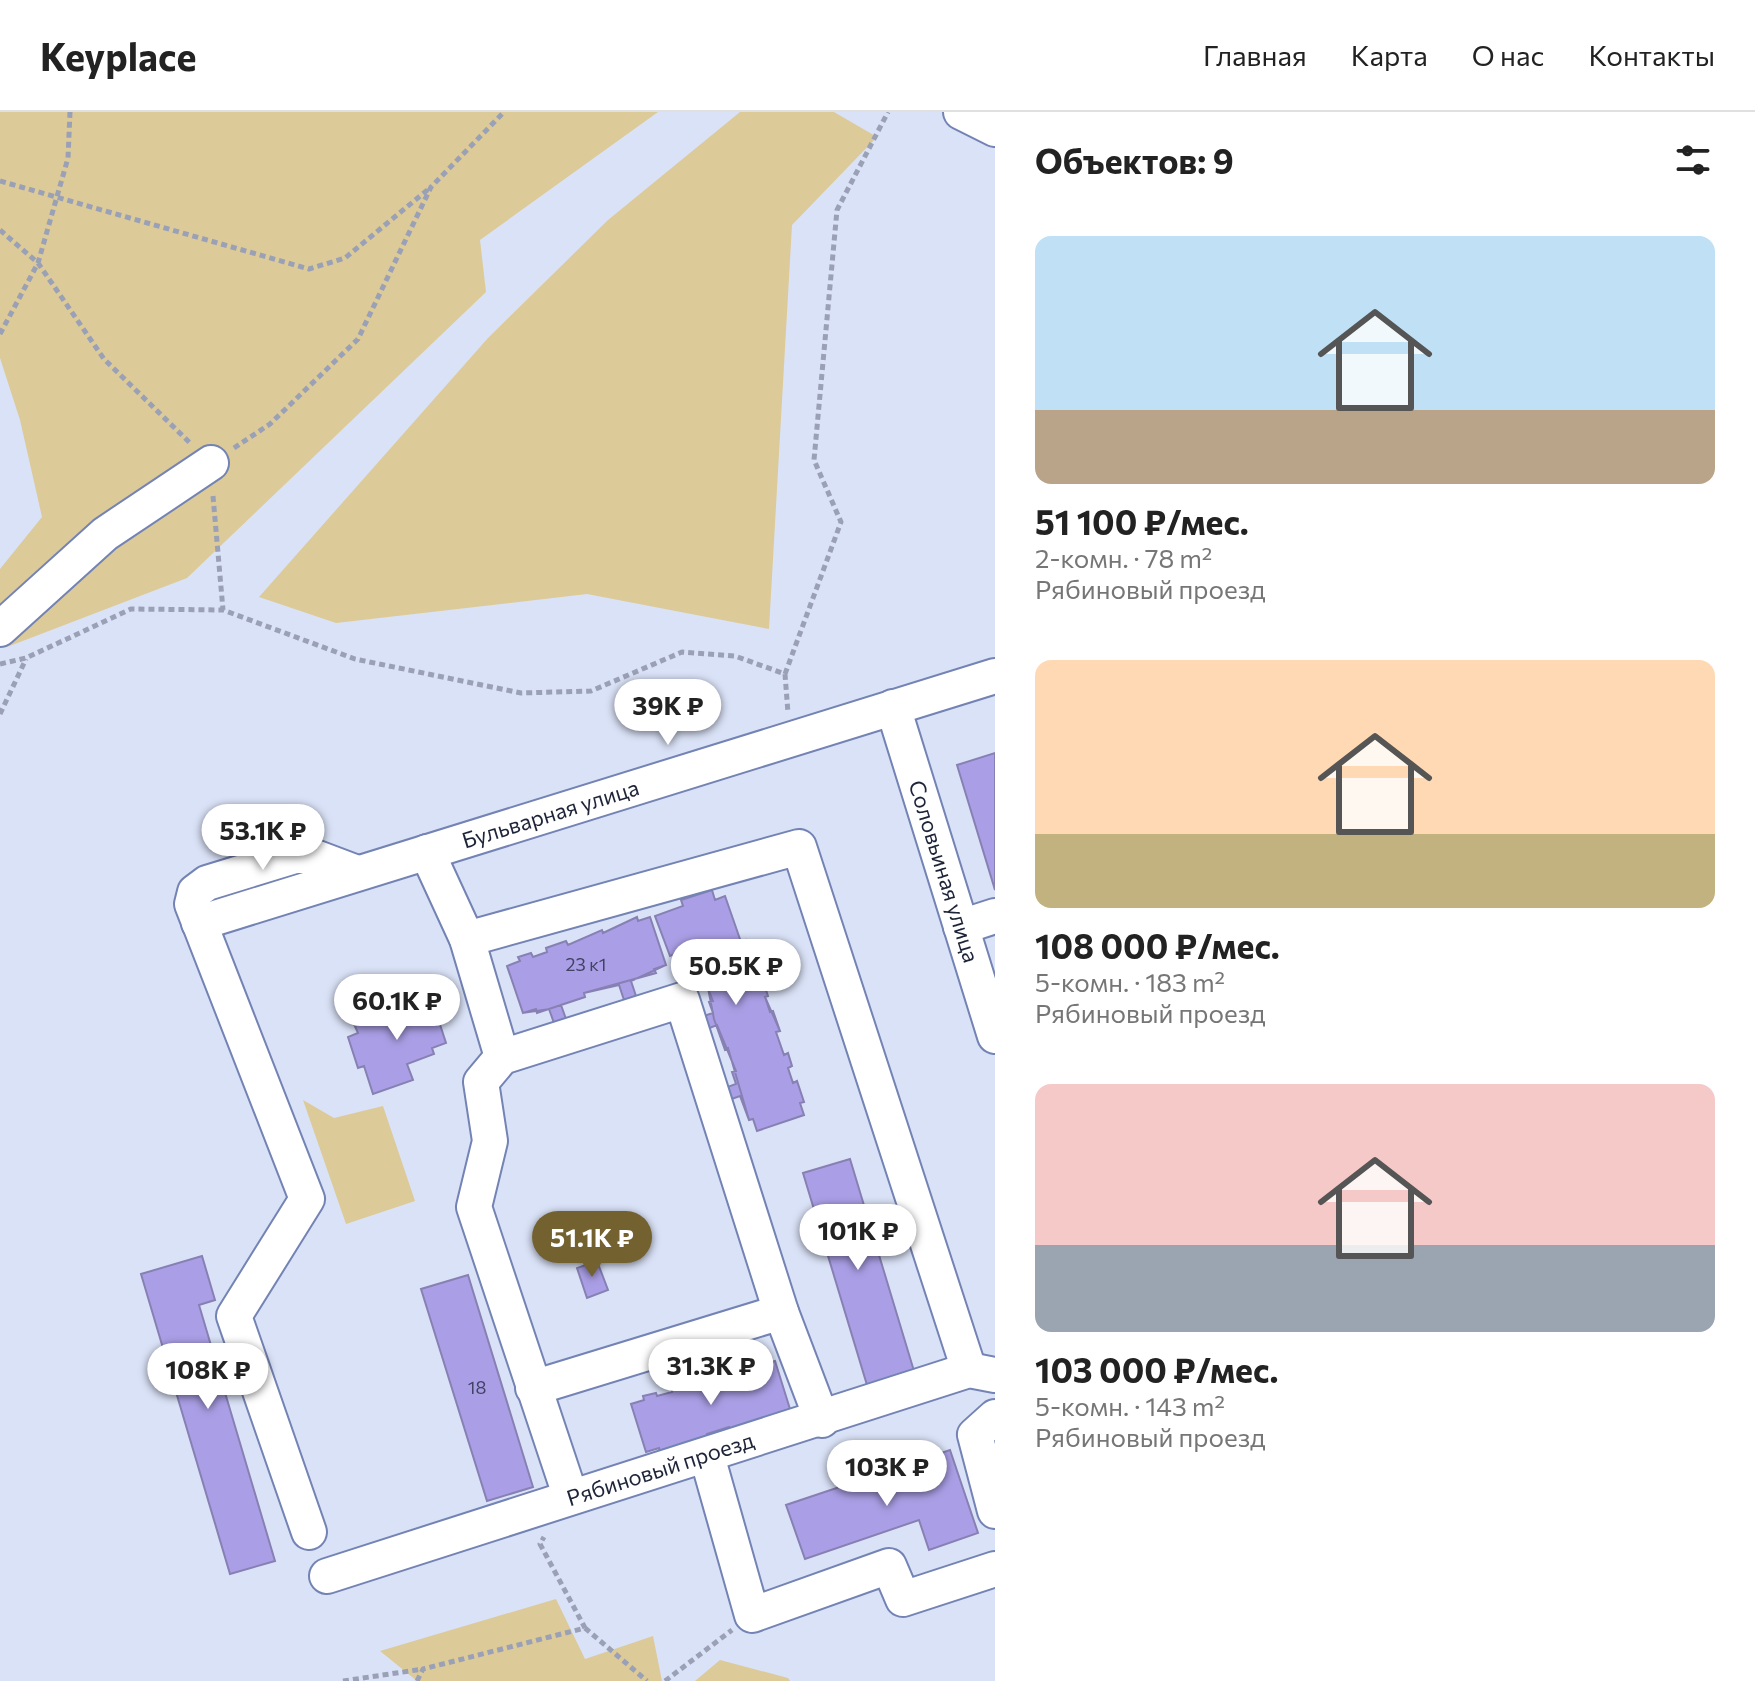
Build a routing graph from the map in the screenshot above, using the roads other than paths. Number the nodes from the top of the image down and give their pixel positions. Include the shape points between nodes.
1 (961, 112) edge
2 (995, 129) edge
3 (211, 463) road end
4 (0, 629) edge
5 (995, 676) edge
6 (893, 707) junction
7 (427, 852) junction
8 (995, 916) edge
9 (961, 927) junction
10 (467, 939) junction
11 (995, 1036) edge
12 (502, 1057) junction
13 (781, 1312) junction
14 (982, 1373) edge
15 (533, 1388) junction
16 (995, 1417) edge
17 (822, 1420) junction
18 (707, 1456) junction
19 (570, 1495) junction
20 (995, 1511) edge
21 (309, 1532) dead end
22 (995, 1569) edge
23 (327, 1576) dead end

1 - 2 street
3 - 4 street via 105,534
5 - 6 street, Бульварная улица
6 - 7 street, Бульварная улица
6 - 9 street, Соловьиная улица
7 - 10 street
7 - 21 street, Бульварная улица via 199,923 307,1199 234,1316
8 - 9 street
9 - 11 street, Соловьиная улица
10 - 12 street
10 - 14 street via 799,847
12 - 13 street via 682,1000
12 - 15 street via 481,1082 490,1141 474,1207
13 - 15 street
13 - 17 street
14 - 17 street, Рябиновый проезд
15 - 19 street
16 - 20 street via 975,1435
17 - 18 street, Рябиновый проезд
18 - 19 street, Рябиновый проезд
18 - 22 street via 752,1615 889,1566 903,1599
19 - 23 street, Рябиновый проезд

